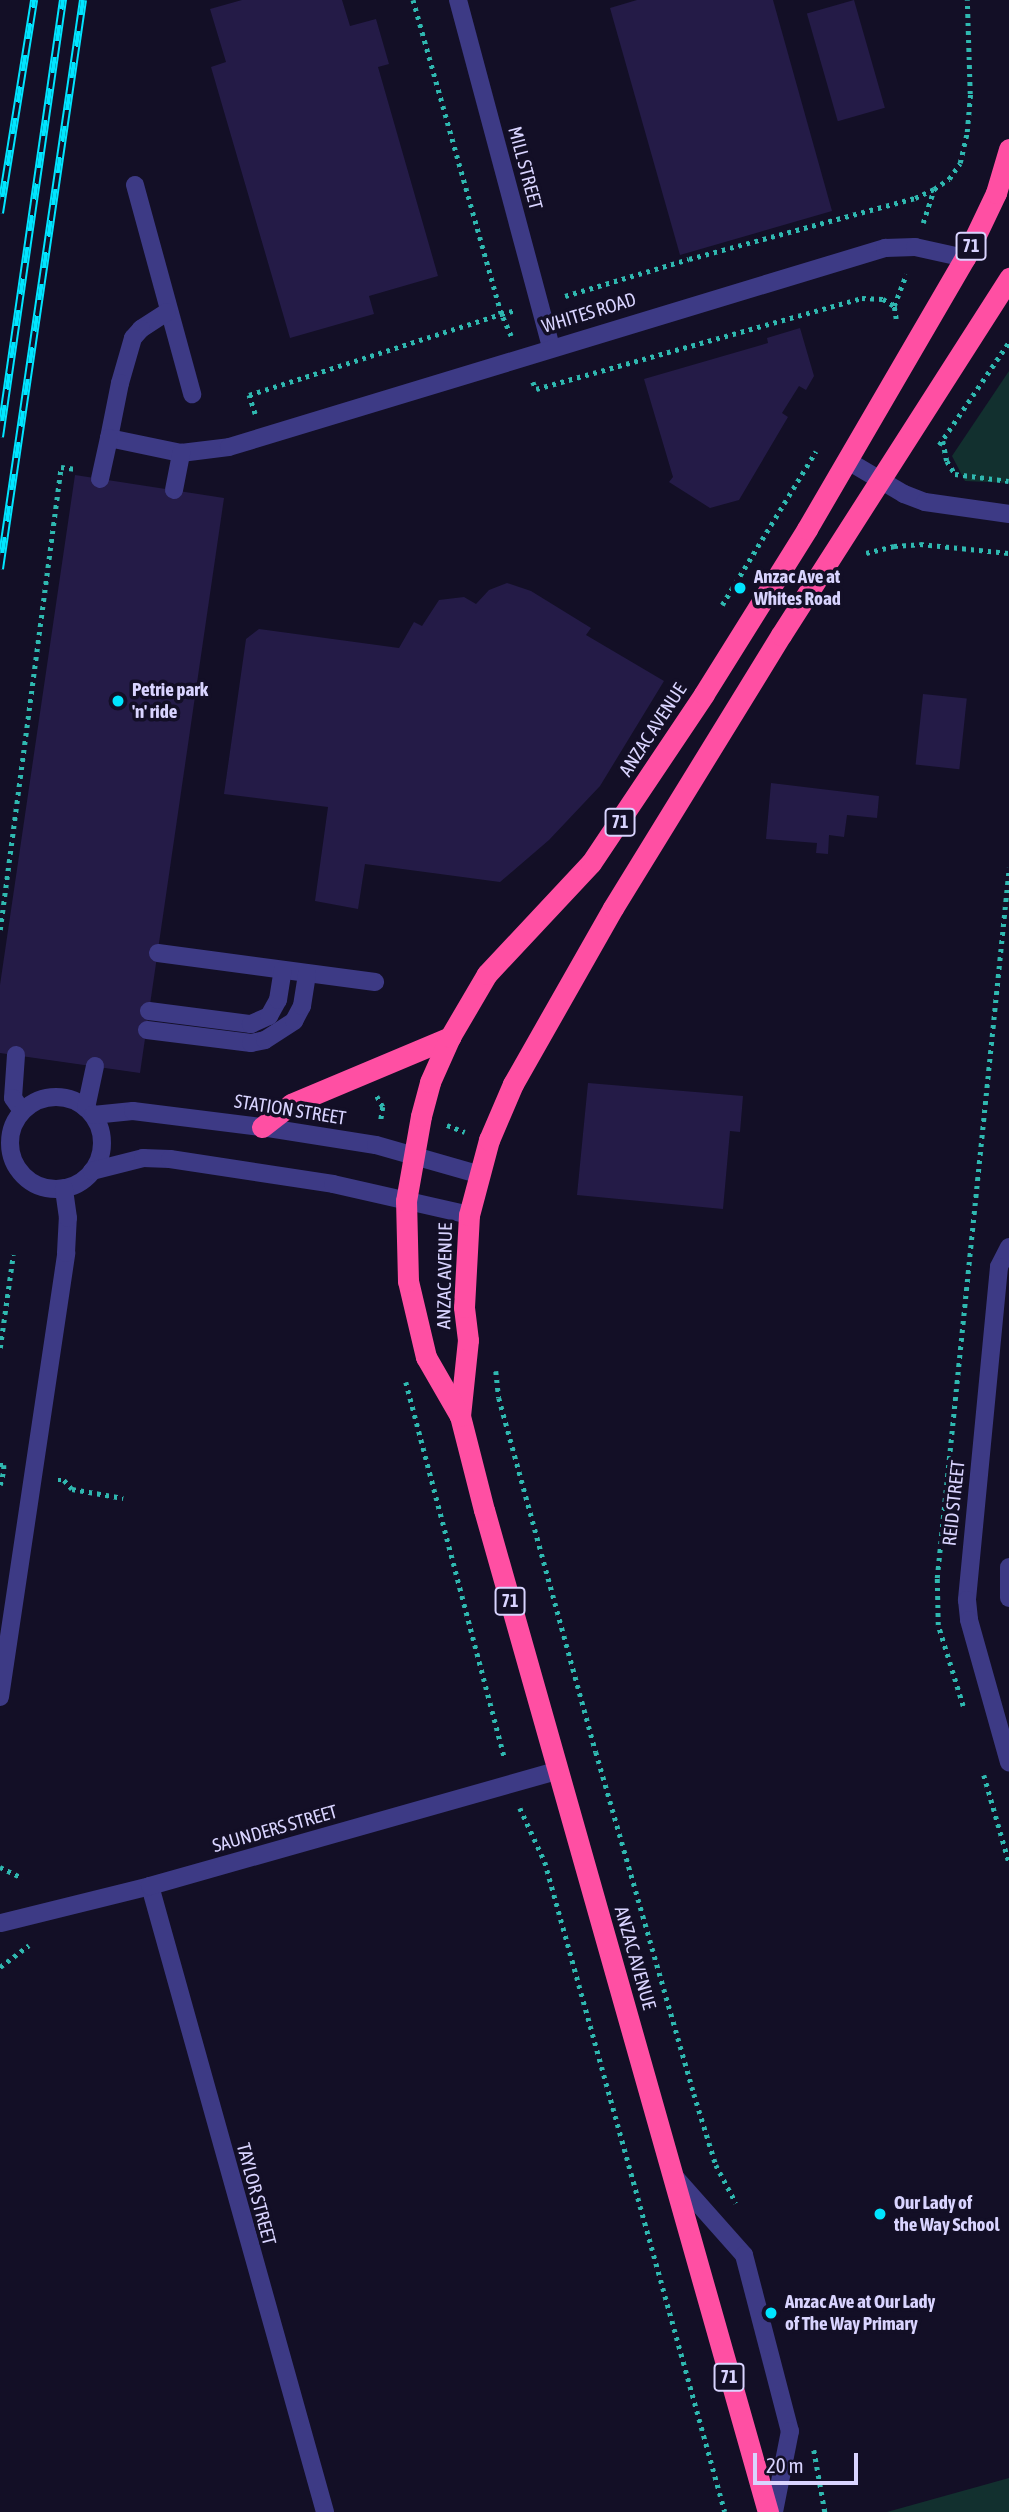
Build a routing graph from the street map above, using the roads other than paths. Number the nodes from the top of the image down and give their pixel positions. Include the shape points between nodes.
1 (458, 0) edge
2 (1009, 149) edge
3 (135, 185) dead end
4 (965, 258) junction
5 (1009, 278) edge
6 (167, 312) junction
7 (551, 347) junction
8 (192, 394) dead end
9 (109, 438) junction
10 (181, 453) junction
11 (848, 461) junction
12 (101, 476) road end
13 (880, 480) junction
14 (174, 490) dead end
15 (1009, 514) edge
16 (158, 953) dead end
17 (283, 970) junction
18 (307, 973) junction
19 (375, 982) dead end
20 (149, 1011) dead end
21 (147, 1030) dead end
22 (450, 1037) junction
23 (16, 1055) dead end
24 (95, 1066) dead end
25 (22, 1111) junction
26 (90, 1112) junction
27 (262, 1127) junction
28 (412, 1156) junction
29 (92, 1171) junction
30 (478, 1174) junction
31 (64, 1188) junction
32 (406, 1201) junction
33 (468, 1215) junction
34 (1009, 1247) edge
35 (460, 1416) junction
36 (1009, 1567) edge
37 (1009, 1598) edge
38 (0, 1697) edge
39 (1009, 1762) edge
40 (559, 1770) junction
41 (150, 1886) junction
42 (0, 1908) edge
43 (0, 1924) edge
44 (673, 2175) junction
45 (325, 2512) edge
46 (768, 2512) edge
47 (774, 2512) edge

1 - 7 street, MILL STREET
2 - 4 highway, ANZAC AVENUE / 71 via 996,193
3 - 6 street
4 - 7 street, WHITES ROAD via 915,247 885,248
4 - 11 highway, ANZAC AVENUE / 71
5 - 13 highway, ANZAC AVENUE / 71
6 - 8 street
6 - 9 street via 133,338
7 - 10 street, WHITES ROAD via 229,447
9 - 10 street, WHITES ROAD
9 - 12 street
10 - 14 street
11 - 13 street
11 - 22 highway, ANZAC AVENUE / 71 via 626,814 591,863 487,974
13 - 15 street via 925,502
13 - 30 highway, ANZAC AVENUE / 71 via 530,1048 501,1109
16 - 17 street
17 - 18 street
17 - 20 street via 278,1000 269,1016 251,1024
18 - 19 street
18 - 21 street via 302,1006 294,1021 265,1041
22 - 27 highway via 291,1104
22 - 28 highway, ANZAC AVENUE / 71 via 430,1082
23 - 25 street via 13,1098
24 - 26 street
25 - 26 street via 46,1098 61,1097
25 - 31 street via 10,1137 15,1165 36,1185
26 - 27 street, STATION STREET via 133,1111
26 - 29 street via 102,1143
27 - 28 street, STATION STREET via 376,1145
28 - 30 street, STATION STREET
28 - 32 highway, ANZAC AVENUE / 71
29 - 31 street
29 - 32 street via 143,1158 170,1159 333,1184
30 - 33 highway, ANZAC AVENUE / 71
31 - 38 street via 66,1253
32 - 33 street
32 - 35 highway, ANZAC AVENUE / 71 via 408,1281 419,1330 426,1357
33 - 35 highway, ANZAC AVENUE / 71 via 464,1307 468,1340
34 - 39 street, REID STREET via 999,1267 967,1600
35 - 40 highway, ANZAC AVENUE / 71
36 - 37 street
40 - 41 street, SAUNDERS STREET
40 - 44 highway, ANZAC AVENUE / 71
41 - 43 street, SAUNDERS STREET
41 - 45 street, TAYLOR STREET
42 - 43 street
44 - 46 highway, ANZAC AVENUE / 71
44 - 47 street via 744,2255 790,2431

